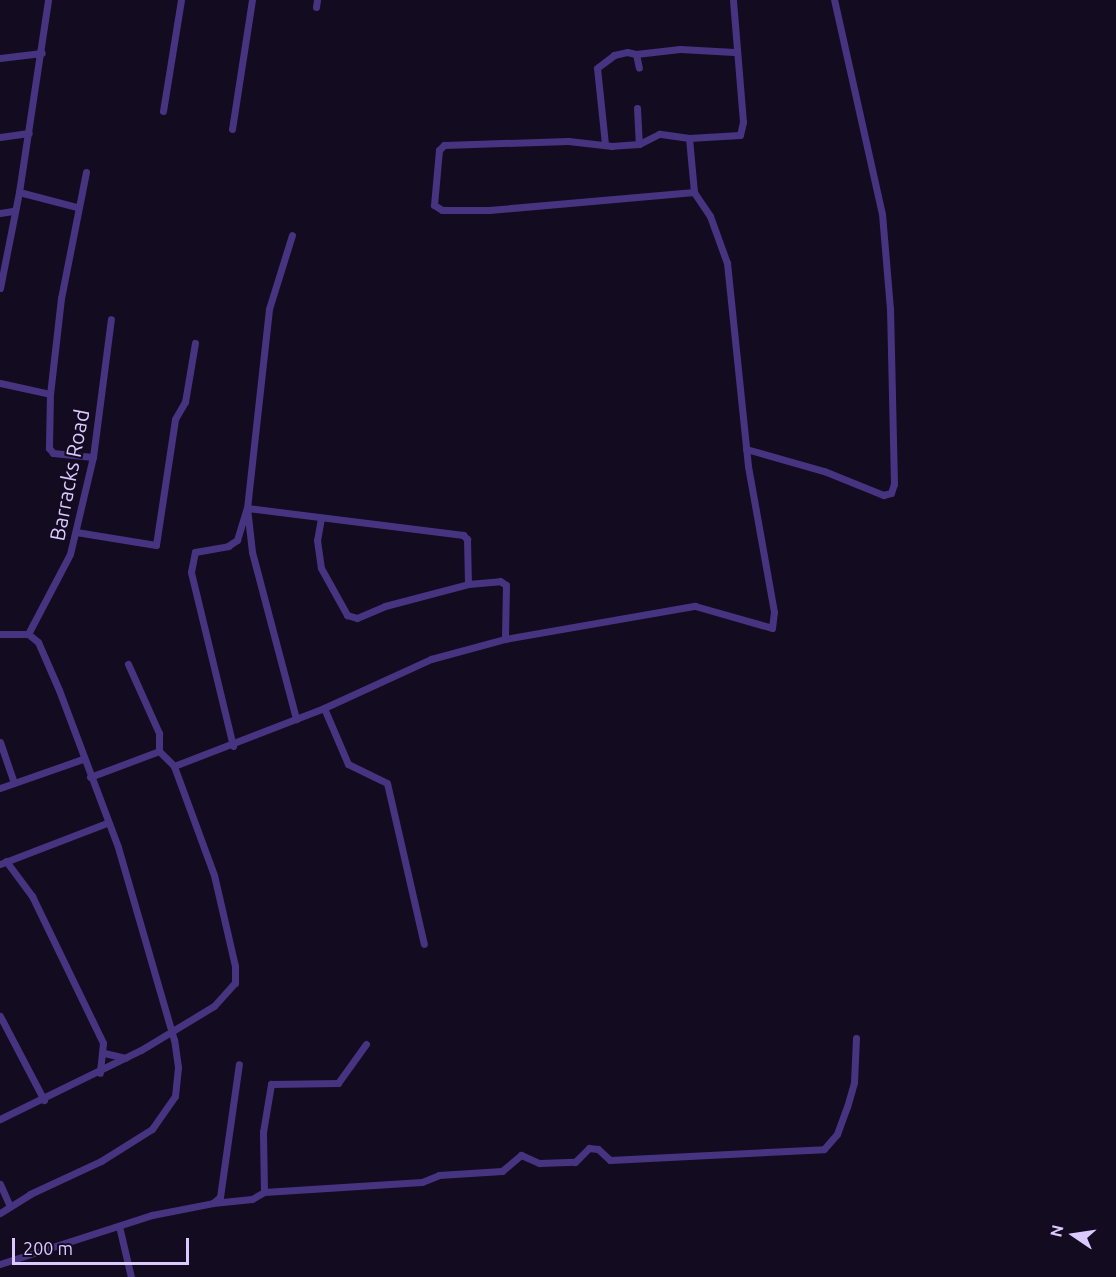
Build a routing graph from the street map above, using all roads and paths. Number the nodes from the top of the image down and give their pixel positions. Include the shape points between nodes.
1 (48, 0) edge
2 (181, 0) edge
3 (252, 0) edge
4 (732, 0) edge
5 (834, 0) edge
6 (734, 52) junction
7 (42, 53) junction
8 (636, 54) junction
9 (0, 58) edge
10 (639, 68) dead end
11 (637, 108) dead end
12 (163, 111) dead end
13 (231, 129) dead end
14 (28, 133) junction
15 (0, 137) edge
16 (689, 138) junction
17 (605, 144) junction
18 (639, 144) junction
19 (86, 172) dead end
20 (19, 192) junction
21 (694, 192) junction
22 (77, 207) junction
23 (13, 211) junction
24 (0, 213) edge
25 (291, 235) dead end
26 (0, 288) edge
27 (111, 319) dead end
28 (195, 343) dead end
29 (0, 383) edge
30 (50, 394) junction
31 (746, 449) junction
32 (93, 457) junction
33 (247, 508) junction
34 (321, 518) junction
35 (76, 532) junction
36 (468, 584) junction
37 (0, 634) edge
38 (28, 634) junction
39 (506, 639) junction
40 (128, 664) dead end
41 (324, 708) junction
42 (296, 719) junction
43 (0, 742) edge
44 (233, 746) junction
45 (159, 751) junction
46 (83, 759) junction
47 (174, 766) junction
48 (90, 777) junction
49 (14, 783) junction
50 (0, 788) edge
51 (107, 823) junction
52 (3, 863) edge
53 (424, 944) dead end
54 (0, 1016) edge
55 (171, 1032) junction
56 (856, 1038) dead end
57 (366, 1044) dead end
58 (104, 1053) junction
59 (128, 1058) junction
60 (239, 1064) dead end
61 (100, 1073) junction
62 (44, 1100) junction
63 (0, 1119) edge
64 (0, 1184) edge
65 (264, 1192) junction
66 (213, 1203) junction
67 (10, 1206) junction
68 (0, 1213) edge
69 (119, 1226) junction
70 (0, 1264) edge
71 (130, 1277) edge

1 - 7 street
2 - 12 street
3 - 13 street
4 - 6 street
5 - 31 street via 882,214 890,309 894,484 891,493 883,495 824,471
6 - 8 street via 680,49
6 - 16 street via 743,122 740,135
7 - 9 street
7 - 14 street
8 - 10 street
8 - 17 street via 614,56 597,68
11 - 18 street
14 - 15 street
14 - 20 street
16 - 18 street via 679,140 659,134
16 - 21 street
17 - 18 street
17 - 21 street via 499,142 486,146 441,146 434,205 442,210 489,210
19 - 22 street
20 - 22 street
20 - 23 street
21 - 31 street via 710,216 727,263
22 - 30 street
23 - 24 street
23 - 26 street
25 - 33 street via 269,309
27 - 32 street, Barracks Road
28 - 35 street via 185,402 175,418 156,545
29 - 30 street
30 - 32 street via 49,448 53,453
31 - 39 street via 774,612 772,628 695,606
32 - 35 street, Barracks Road
33 - 34 street
33 - 42 street via 254,563
33 - 44 street via 237,540 228,546 195,552 191,572
34 - 36 street via 463,535 467,539
34 - 36 street via 317,540 321,568 347,615 357,618 385,606
35 - 38 street, Barracks Road via 70,554
36 - 39 street via 500,581 506,585
37 - 38 street
38 - 46 street via 38,642 46,659
39 - 41 street via 431,659
40 - 45 street via 159,733
41 - 42 street
41 - 53 street via 348,764 387,783
42 - 44 street
43 - 49 street
44 - 47 street
45 - 47 street
45 - 48 street
46 - 48 street
46 - 49 street
47 - 55 street via 214,875 236,975 232,989 214,1006
48 - 51 street
49 - 50 street
51 - 52 street via 80,837 53,841
51 - 55 street
52 - 58 street via 19,875 56,942
54 - 62 street
55 - 59 street
55 - 67 street via 178,1067 175,1096 152,1129 102,1161
56 - 65 street via 849,1099 837,1134 824,1149 610,1160 598,1149 589,1148 575,1162 539,1163 521,1155 502,1171 439,1175 422,1182
57 - 65 street via 338,1083 271,1084 263,1132
58 - 59 street
58 - 61 street
59 - 61 street
60 - 66 street via 220,1197
61 - 62 street
62 - 63 street
64 - 67 street
65 - 66 street via 252,1199
66 - 69 street
67 - 68 street
69 - 70 street
69 - 71 street

